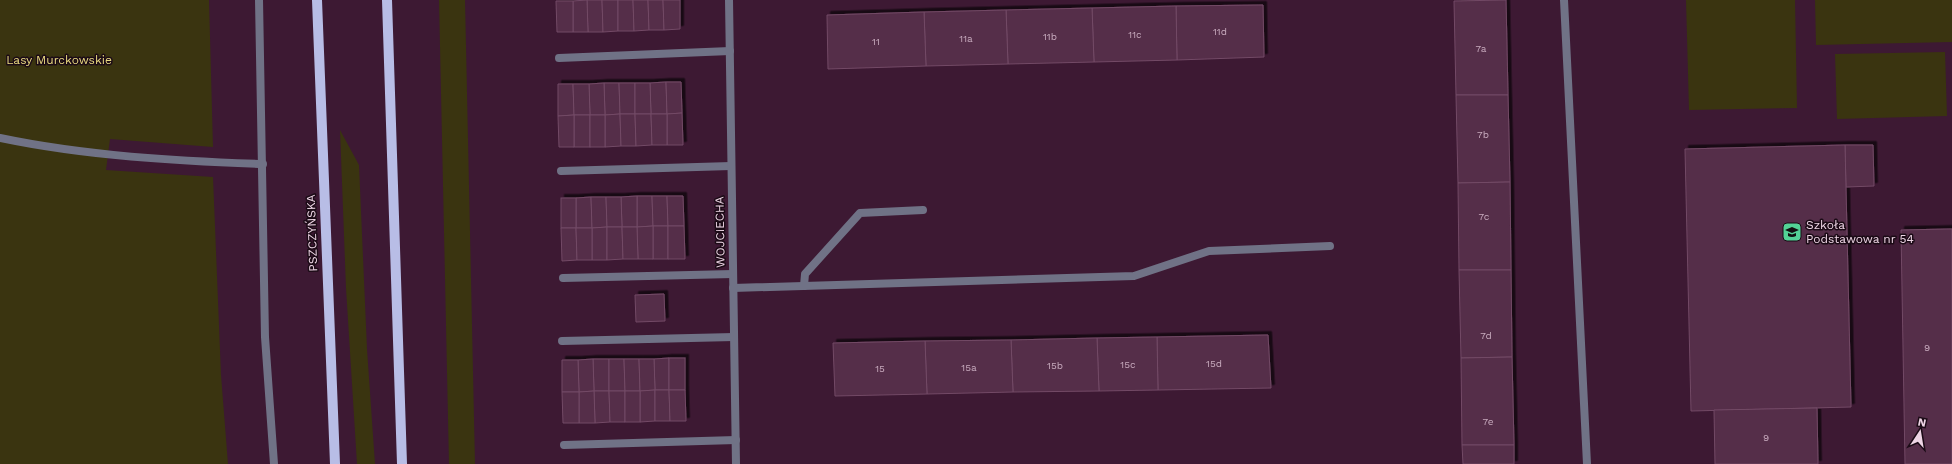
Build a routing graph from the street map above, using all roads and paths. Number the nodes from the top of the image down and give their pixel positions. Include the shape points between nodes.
1 (259, 0) edge
2 (317, 0) edge
3 (387, 0) edge
4 (729, 0) edge
5 (1564, 0) edge
6 (730, 51) junction
7 (559, 58) dead end
8 (0, 138) edge
9 (263, 164) junction
10 (731, 166) junction
11 (561, 171) dead end
12 (923, 210) dead end
13 (1330, 246) dead end
14 (733, 274) junction
15 (563, 278) dead end
16 (804, 286) junction
17 (733, 288) junction
18 (734, 337) junction
19 (562, 341) dead end
20 (736, 440) junction
21 (564, 445) dead end
22 (274, 464) edge
23 (335, 464) edge
24 (402, 464) edge
25 (736, 464) edge
26 (1587, 464) edge

1 - 9 street
2 - 23 main road, PSZCZYŃSKA
3 - 24 main road via 399,305
4 - 6 street, WOJCIECHA
5 - 26 street
6 - 7 street
6 - 10 street, WOJCIECHA
8 - 9 street via 82,151
9 - 22 street via 264,337
10 - 11 street
10 - 14 street, WOJCIECHA
12 - 16 street via 860,213 805,274
13 - 16 street via 1209,251 1134,276
14 - 15 street
14 - 17 street, WOJCIECHA
16 - 17 street
17 - 18 street, WOJCIECHA
18 - 19 street
18 - 20 street, WOJCIECHA
20 - 21 street
20 - 25 street, WOJCIECHA

